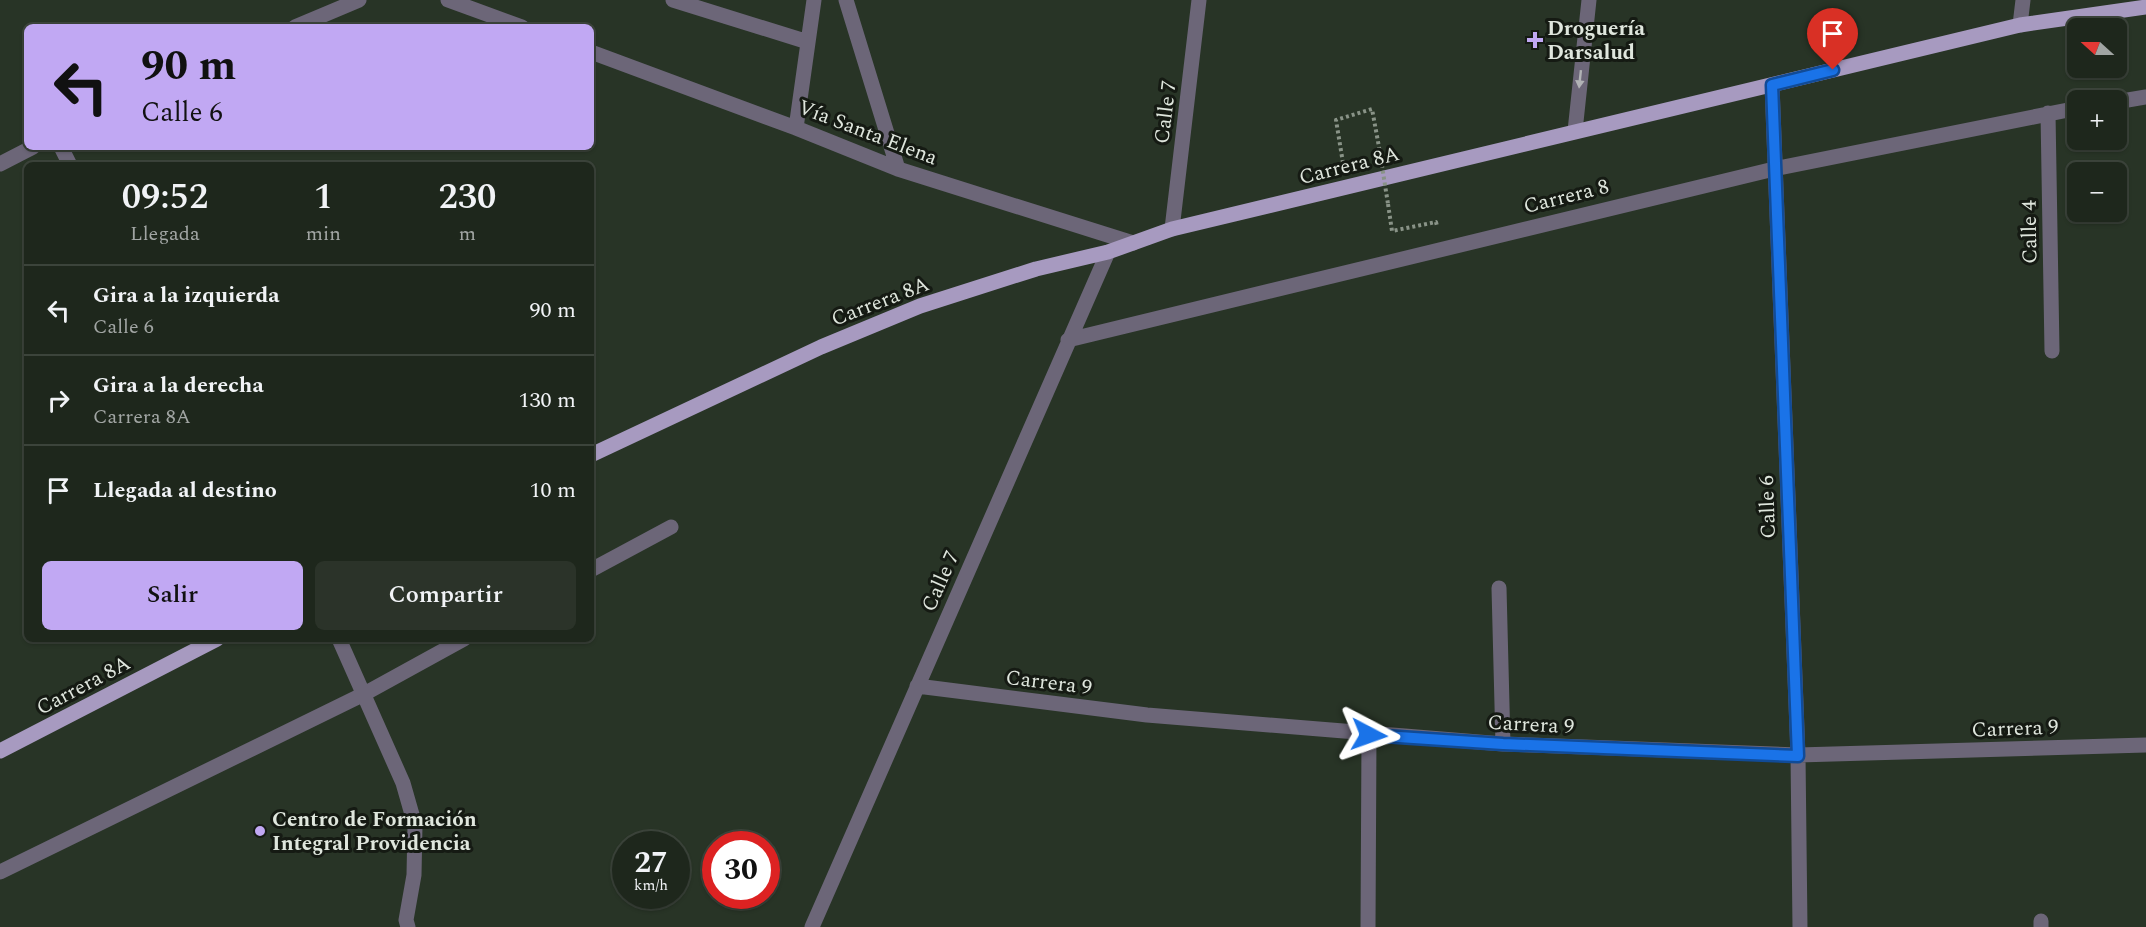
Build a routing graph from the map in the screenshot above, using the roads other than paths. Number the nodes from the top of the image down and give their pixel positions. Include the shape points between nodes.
1 (358, 0) edge
2 (448, 0) edge
3 (673, 0) edge
4 (814, 0) edge
5 (846, 0) edge
6 (1199, 0) edge
7 (1588, 0) edge
8 (2023, 0) edge
9 (2146, 7) edge
10 (302, 24) edge
11 (514, 24) edge
12 (2020, 26) junction
13 (808, 42) junction
14 (594, 53) edge
15 (1772, 85) junction
16 (2146, 97) edge
17 (2127, 100) edge
18 (2067, 110) edge
19 (2048, 113) junction
20 (796, 128) junction
21 (1575, 131) junction
22 (27, 150) edge
23 (0, 164) edge
24 (898, 169) junction
25 (1774, 169) junction
26 (1172, 229) junction
27 (1132, 243) junction
28 (1108, 252) junction
29 (1068, 340) junction
30 (2052, 351) dead end
31 (594, 454) edge
32 (671, 527) dead end
33 (594, 568) edge
34 (1499, 588) dead end
35 (211, 642) edge
36 (340, 642) edge
37 (459, 642) edge
38 (917, 686) junction
39 (364, 694) junction
40 (1369, 735) junction
41 (1503, 744) junction
42 (2146, 745) edge
43 (0, 751) edge
44 (1798, 756) junction
45 (0, 872) edge
46 (408, 927) edge
47 (812, 927) edge
48 (1368, 927) edge
49 (1800, 927) edge

1 - 10 street
2 - 11 street
3 - 13 street
4 - 13 street
5 - 24 street
6 - 26 street, Calle 7
7 -> 21 street
8 - 12 street
9 - 12 main road, Carrera 8A
12 - 15 main road, Carrera 8A
13 - 20 street
14 - 20 street, Vía Santa Elena
15 - 21 main road, Carrera 8A
15 - 25 street, Calle 6
16 - 17 street
18 - 19 street, Carrera 8
19 - 25 street, Carrera 8
19 - 30 street, Calle 4
20 - 24 street, Vía Santa Elena
21 - 26 main road, Carrera 8A
22 - 23 street
24 - 27 street, Vía Santa Elena
25 - 29 street, Carrera 8
25 - 44 street, Calle 6
26 - 27 main road, Carrera 8A
27 - 28 main road, Carrera 8A
28 - 29 street, Calle 7
28 - 31 main road, Carrera 8A via 1036,269 920,306 821,347
29 - 38 street, Calle 7
32 - 33 street
34 - 41 street
35 - 43 main road, Carrera 8A
36 - 39 street
37 - 39 street
38 - 40 street, Carrera 9 via 1147,716
38 - 47 street, Calle 7
39 - 45 street
39 - 46 street via 403,783 415,825
40 - 41 street, Carrera 9
40 - 48 street
41 - 44 street, Carrera 9
42 - 44 street, Carrera 9
44 - 49 street, Calle 6

